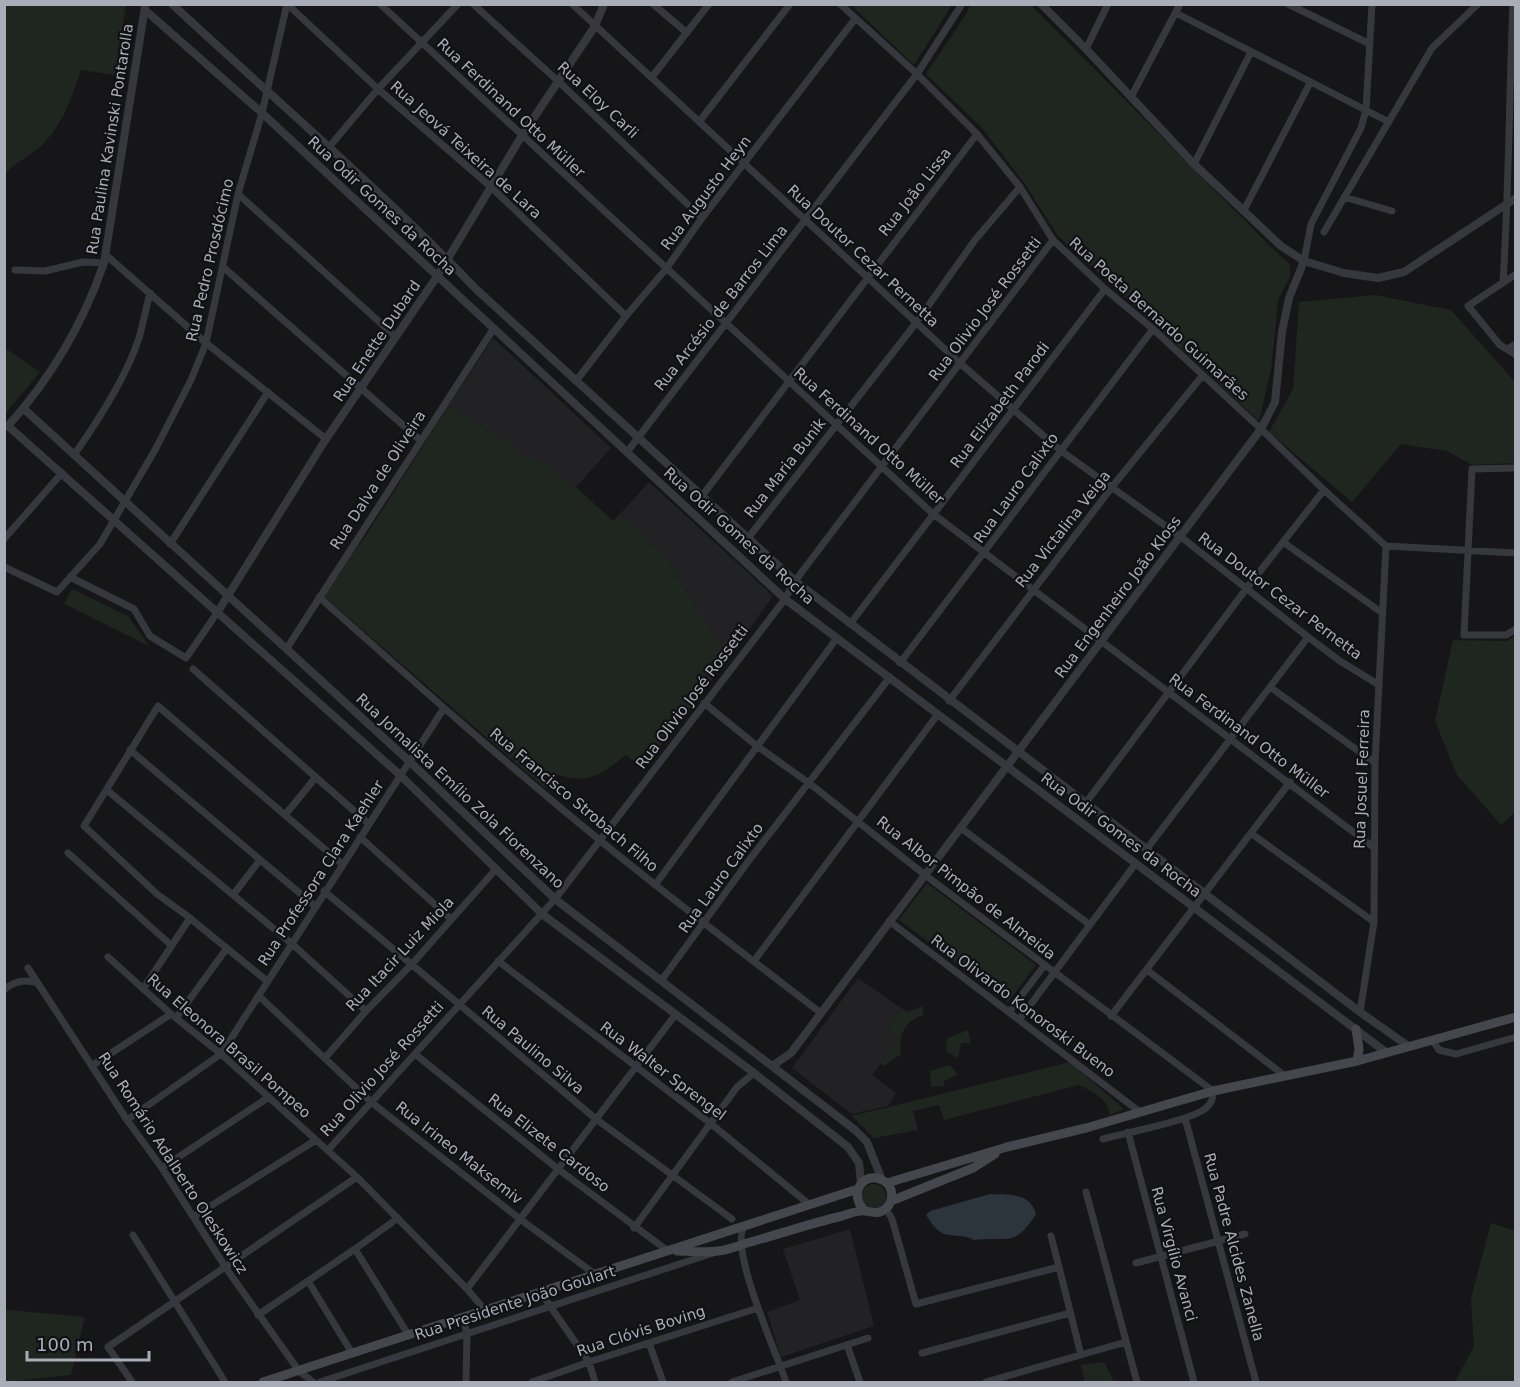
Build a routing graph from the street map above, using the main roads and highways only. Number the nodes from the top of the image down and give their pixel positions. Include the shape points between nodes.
1 (1515, 1017) edge
2 (1356, 1029) road end
3 (1357, 1062) junction
4 (1007, 1147) junction
5 (884, 1181) junction
6 (859, 1186) junction
7 (889, 1205) junction
8 (865, 1210) junction
9 (668, 1251) junction
10 (262, 1383) edge

1 - 3 main road, Rua Presidente João Goulart
2 - 3 main road
3 - 4 main road, Rua Presidente João Goulart via 1213,1091
4 - 5 main road, Rua Presidente João Goulart
4 - 7 main road, Rua Presidente João Goulart via 973,1168
5 - 6 main road, Rua Presidente João Goulart via 871,1178
5 - 7 main road via 891,1192
6 - 8 main road via 857,1201
6 - 9 main road, Rua Presidente João Goulart
7 - 8 main road, Rua Presidente João Goulart via 876,1213
8 - 9 main road, Rua Presidente João Goulart via 718,1251
9 - 10 main road, Rua Presidente João Goulart

